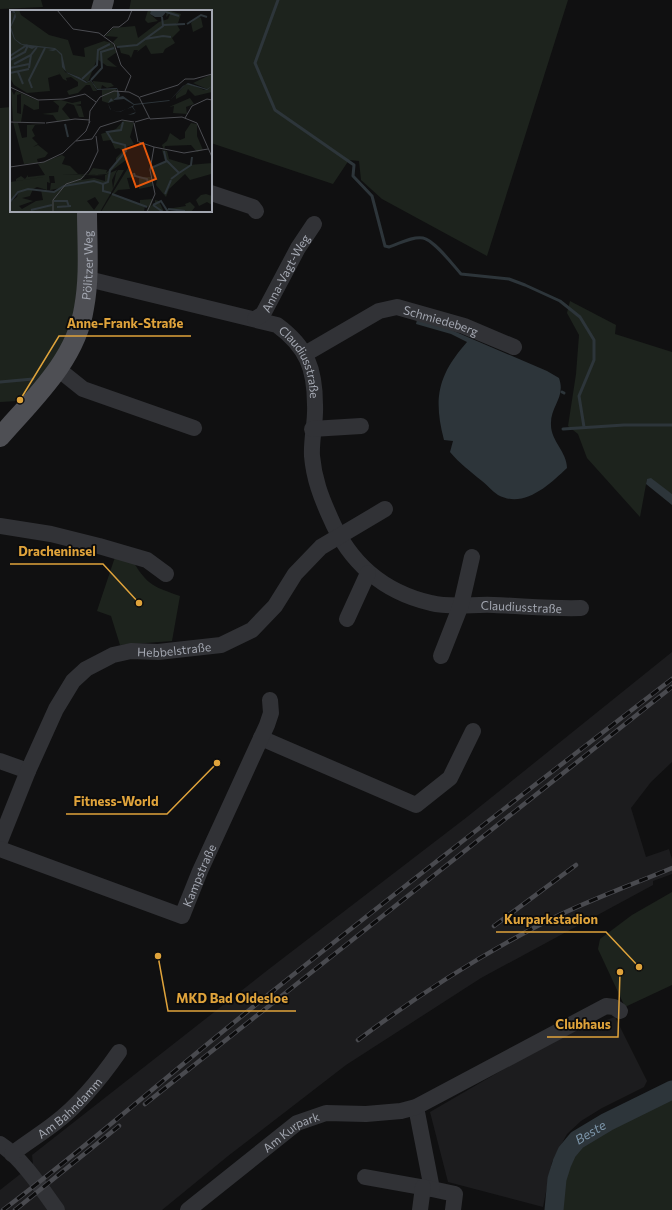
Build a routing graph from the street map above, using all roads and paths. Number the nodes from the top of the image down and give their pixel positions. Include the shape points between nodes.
1 (104, 0) edge
2 (101, 10) edge
3 (212, 193) edge
4 (256, 211) dead end
5 (87, 212) edge
6 (314, 224) dead end
7 (88, 279) junction
8 (255, 319) junction
9 (514, 347) dead end
10 (305, 354) junction
11 (58, 369) junction
12 (361, 426) dead end
13 (194, 428) dead end
14 (312, 429) junction
15 (0, 437) edge
16 (385, 509) dead end
17 (0, 526) edge
18 (338, 537) junction
19 (472, 557) dead end
20 (368, 573) junction
21 (166, 574) dead end
22 (461, 605) junction
23 (581, 608) dead end
24 (347, 619) dead end
25 (442, 656) dead end
26 (270, 700) dead end
27 (473, 731) dead end
28 (261, 738) junction
29 (0, 762) edge
30 (28, 771) junction
31 (0, 841) edge
32 (0, 848) edge
33 (620, 1011) dead end
34 (119, 1052) dead end
35 (416, 1107) junction
36 (6, 1149) edge
37 (365, 1177) dead end
38 (427, 1188) junction
39 (57, 1210) edge
40 (188, 1210) edge
41 (420, 1210) edge
42 (453, 1210) edge

1 - 2 main road
3 - 4 street via 253,207
5 - 7 main road, Pölitzer Weg
6 - 8 street, Anna-Vagt-Weg via 298,248 263,314
7 - 8 street, Claudiusstraße
7 - 11 main road, Pölitzer Weg via 84,310 75,339
8 - 10 street, Claudiusstraße via 277,325 289,334
9 - 10 street, Schmiedeberg via 464,326 397,307 379,311
10 - 14 street, Claudiusstraße via 312,370 316,406
11 - 13 street via 83,389
11 - 15 main road, Pölitzer Weg
12 - 14 street
14 - 18 street, Claudiusstraße via 316,485
16 - 18 street
17 - 21 street via 51,534 99,546 147,560
18 - 20 street, Claudiusstraße
18 - 30 street, Hebbelstraße via 321,547 295,574 275,606 252,630 221,645 158,652 131,651 113,655 86,669 74,681 56,710
19 - 22 street, Claudiusstraße
20 - 22 street, Claudiusstraße via 399,593 432,604
20 - 24 street
22 - 23 street, Claudiusstraße
22 - 25 street, Claudiusstraße
26 - 28 street, Kampstraße via 271,713
27 - 28 street via 450,778 416,804
28 - 32 street, Kampstraße via 182,916
29 - 30 street
30 - 31 street, Hebbelstraße
33 - 35 street, Am Kurpark via 606,1006
34 - 36 street, Am Bahndamm via 90,1089 54,1123
35 - 38 street
35 - 40 street, Am Kurpark via 366,1114 326,1113 298,1123
36 - 39 street via 30,1174
37 - 38 street
38 - 41 street
38 - 42 street via 455,1194

